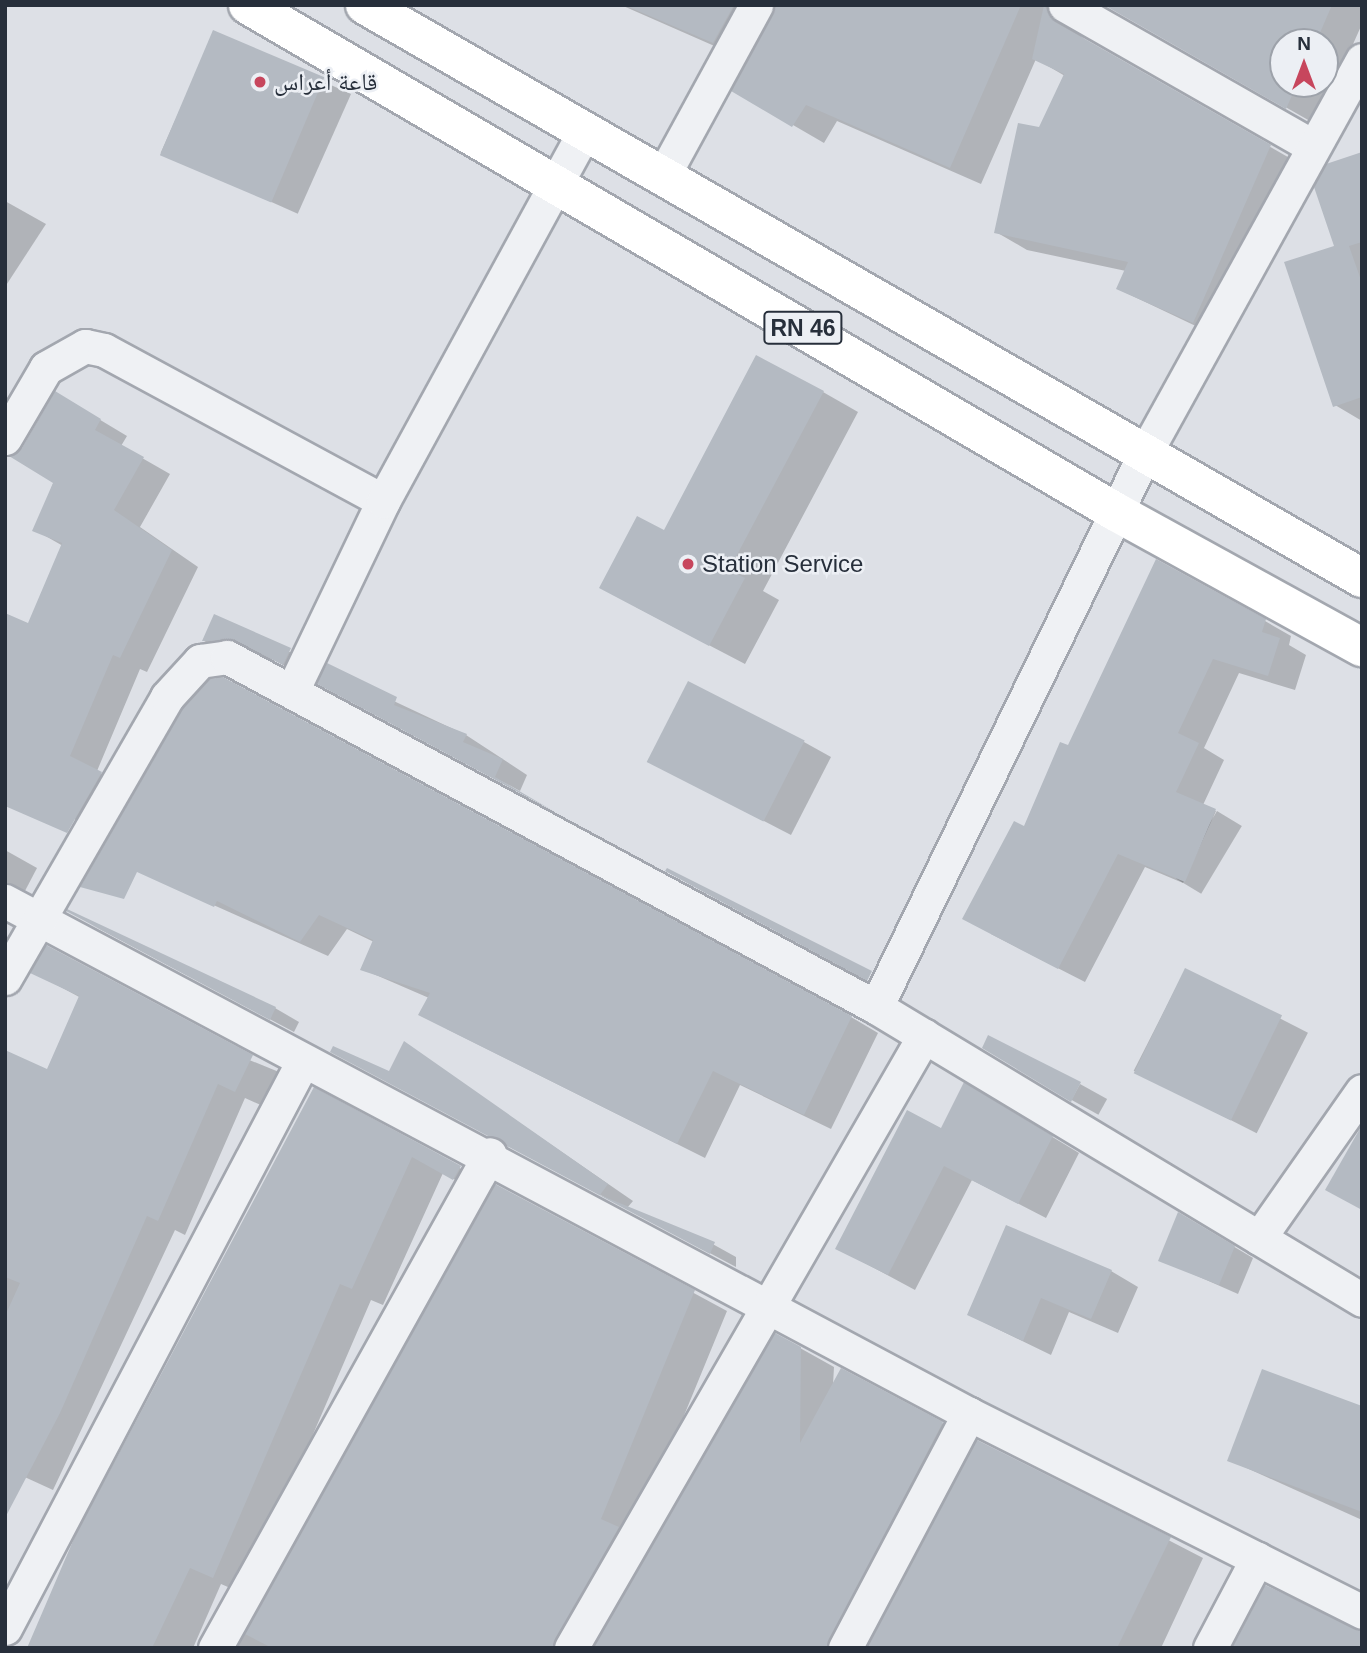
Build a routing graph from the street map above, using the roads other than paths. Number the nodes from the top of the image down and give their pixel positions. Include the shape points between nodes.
1 (248, 5) edge
2 (365, 5) edge
3 (756, 5) edge
4 (1065, 5) edge
5 (1362, 60) edge
6 (584, 132) junction
7 (1312, 146) junction
8 (664, 174) junction
9 (558, 184) junction
10 (5, 438) edge
11 (1144, 455) junction
12 (383, 501) junction
13 (1116, 512) junction
14 (1362, 578) edge
15 (1362, 647) edge
16 (293, 689) junction
17 (5, 901) edge
18 (38, 919) junction
19 (5, 978) edge
20 (876, 1007) junction
21 (924, 1036) junction
22 (303, 1061) junction
23 (1362, 1091) edge
24 (490, 1154) junction
25 (1259, 1238) junction
26 (1362, 1300) edge
27 (768, 1303) junction
28 (968, 1414) junction
29 (1257, 1559) junction
30 (1362, 1612) edge
31 (5, 1628) edge
32 (215, 1648) edge
33 (571, 1648) edge
34 (845, 1648) edge
35 (1210, 1648) edge

1 - 9 main road, RN 46
2 - 6 main road, RN 46
3 - 8 street
4 - 7 street
5 - 7 street
6 - 8 main road, RN 46
6 - 9 street
7 - 11 street
8 - 11 main road, RN 46
9 - 12 street
9 - 13 main road, RN 46
10 - 12 street via 46,368 85,346 104,350
11 - 13 street
11 - 14 main road, RN 46
12 - 16 street
13 - 15 main road, RN 46
13 - 20 street
16 - 18 street via 227,657 186,670
16 - 20 street
17 - 18 street
18 - 19 street
18 - 22 street
20 - 21 street
21 - 25 street
21 - 27 street
22 - 24 street
22 - 31 street
23 - 25 street
24 - 27 street
24 - 32 street
25 - 26 street
27 - 28 street
27 - 33 street
28 - 29 street
28 - 34 street
29 - 30 street
29 - 35 street

